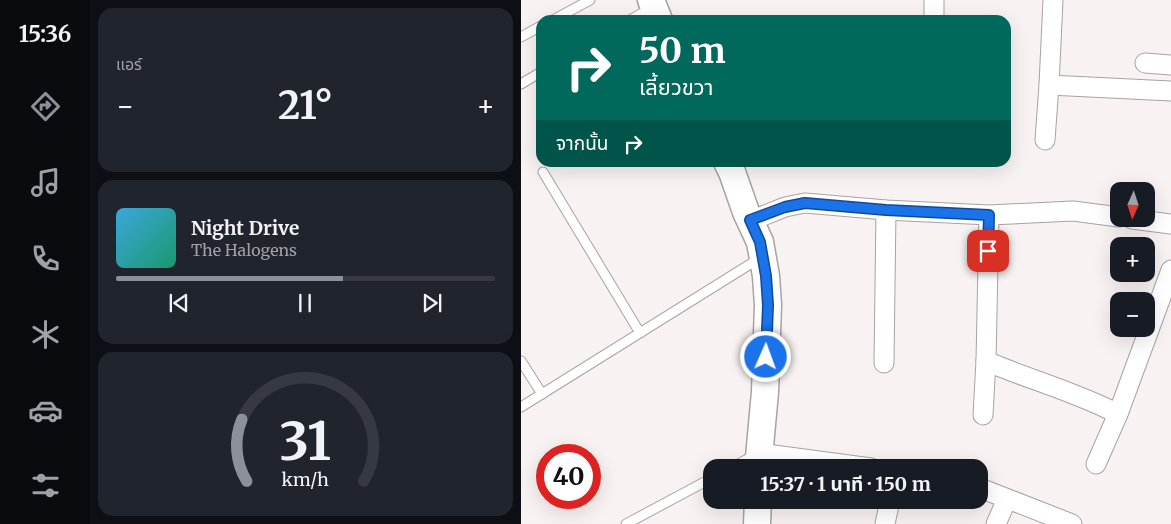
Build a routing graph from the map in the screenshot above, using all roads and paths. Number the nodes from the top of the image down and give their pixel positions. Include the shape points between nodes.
1 (589, 0) edge
2 (934, 0) edge
3 (1053, 0) edge
4 (654, 9) edge
5 (562, 15) edge
6 (641, 15) edge
7 (934, 15) edge
8 (536, 29) edge
9 (521, 37) edge
10 (1145, 63) dead end
11 (1171, 65) edge
12 (536, 75) edge
13 (521, 84) edge
14 (1049, 85) junction
15 (1171, 91) edge
16 (1045, 140) dead end
17 (730, 167) edge
18 (543, 172) dead end
19 (886, 210) junction
20 (989, 215) junction
21 (1110, 216) edge
22 (750, 220) junction
23 (1155, 222) edge
24 (1171, 224) edge
25 (763, 256) junction
26 (1171, 270) edge
27 (640, 333) junction
28 (521, 361) edge
29 (986, 361) junction
30 (885, 363) dead end
31 (542, 394) junction
32 (521, 407) edge
33 (1118, 414) junction
34 (983, 415) dead end
35 (759, 459) edge
36 (1096, 464) dead end
37 (703, 483) edge
38 (988, 491) edge
39 (1007, 499) junction
40 (758, 509) edge
41 (888, 509) edge
42 (637, 521) edge
43 (626, 524) edge
44 (757, 524) edge
45 (885, 524) edge
46 (996, 524) edge
47 (1072, 524) edge

1 - 5 lane
2 - 7 street
3 - 14 street
4 - 6 lane
8 - 9 lane
10 - 11 street
12 - 13 lane
14 - 15 street
14 - 16 street
17 - 22 street
18 - 27 lane
19 - 20 street
19 - 22 street via 805,203
19 - 30 street
20 - 21 street via 1073,211
20 - 29 street
22 - 25 street
23 - 24 street
25 - 27 lane
25 - 35 street via 768,305
26 - 33 street
27 - 31 lane
28 - 31 lane
29 - 33 street
29 - 34 street
31 - 32 lane
33 - 36 street
37 - 42 lane
38 - 39 street
39 - 46 street
39 - 47 street
40 - 44 street
41 - 45 street
42 - 43 lane

